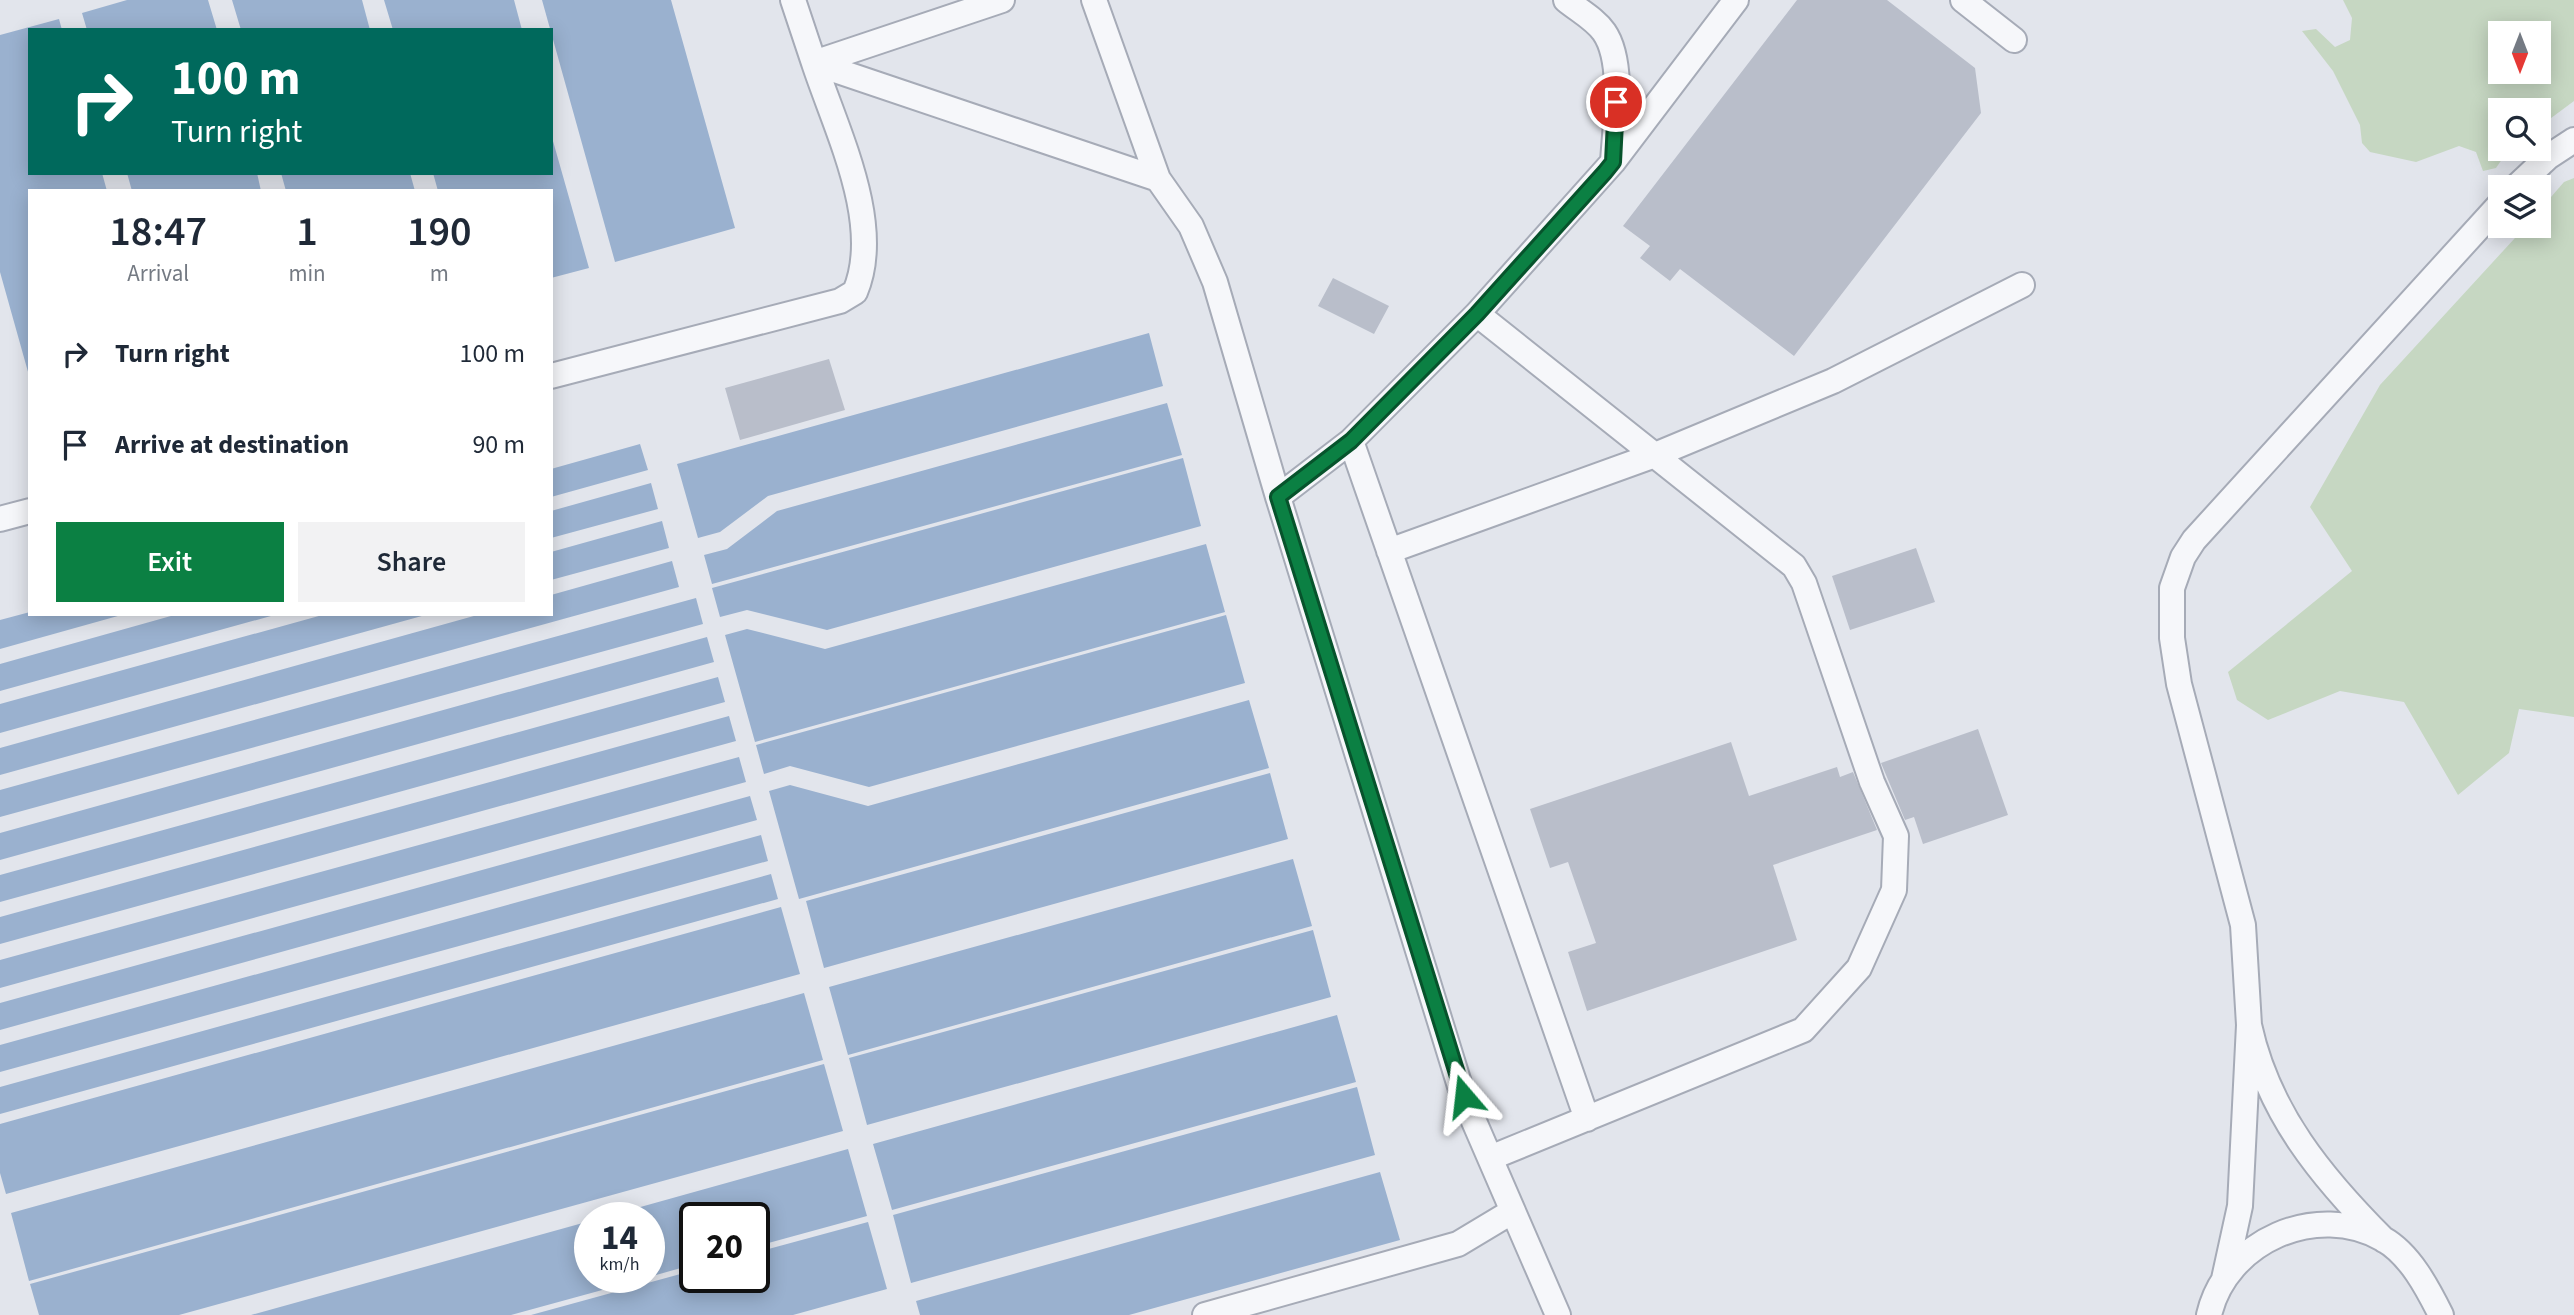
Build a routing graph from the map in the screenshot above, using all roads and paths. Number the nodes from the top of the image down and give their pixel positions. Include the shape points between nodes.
1 (793, 0) edge
2 (1002, 0) edge
3 (1094, 0) edge
4 (1566, 0) edge
5 (1736, 0) edge
6 (1964, 0) edge
7 (2014, 40) dead end
8 (814, 63) junction
9 (2574, 140) edge
10 (1613, 162) junction
11 (2528, 175) edge
12 (1158, 179) junction
13 (2488, 218) edge
14 (2022, 285) dead end
15 (1477, 314) junction
16 (553, 375) edge
17 (1351, 441) junction
18 (1655, 455) junction
19 (1278, 497) junction
20 (28, 512) edge
21 (0, 519) edge
22 (1389, 551) junction
23 (2249, 1025) junction
24 (1587, 1119) junction
25 (1490, 1158) junction
26 (1513, 1211) junction
27 (2384, 1240) junction
28 (2224, 1279) junction
29 (1205, 1315) edge
30 (1558, 1315) edge
31 (2208, 1315) edge
32 (2441, 1315) edge

1 - 8 lane
2 - 8 lane
3 - 12 lane
4 - 10 lane via 1599,26 1613,54
5 - 10 lane
6 - 7 lane
8 - 12 lane
8 - 16 lane via 861,203 865,253 855,292 840,301
9 - 11 lane
10 - 15 lane
12 - 19 lane via 1191,226 1215,282
13 - 23 lane via 2194,540 2176,573 2170,610 2179,684 2243,925
14 - 18 lane via 1833,381
15 - 17 lane
15 - 18 lane
17 - 19 lane
17 - 22 lane
18 - 22 lane
18 - 24 lane via 1800,574 1872,782 1896,836 1894,890 1859,968 1802,1030
19 - 25 lane via 1464,1096
20 - 21 lane
22 - 24 lane
23 - 27 lane via 2255,1055 2279,1110 2321,1173
23 - 28 lane via 2240,1206
24 - 25 lane
25 - 26 lane
26 - 29 lane via 1458,1244
26 - 30 lane
27 - 28 lane via 2336,1225 2293,1229 2245,1252
27 - 32 lane via 2416,1273
28 - 31 lane

